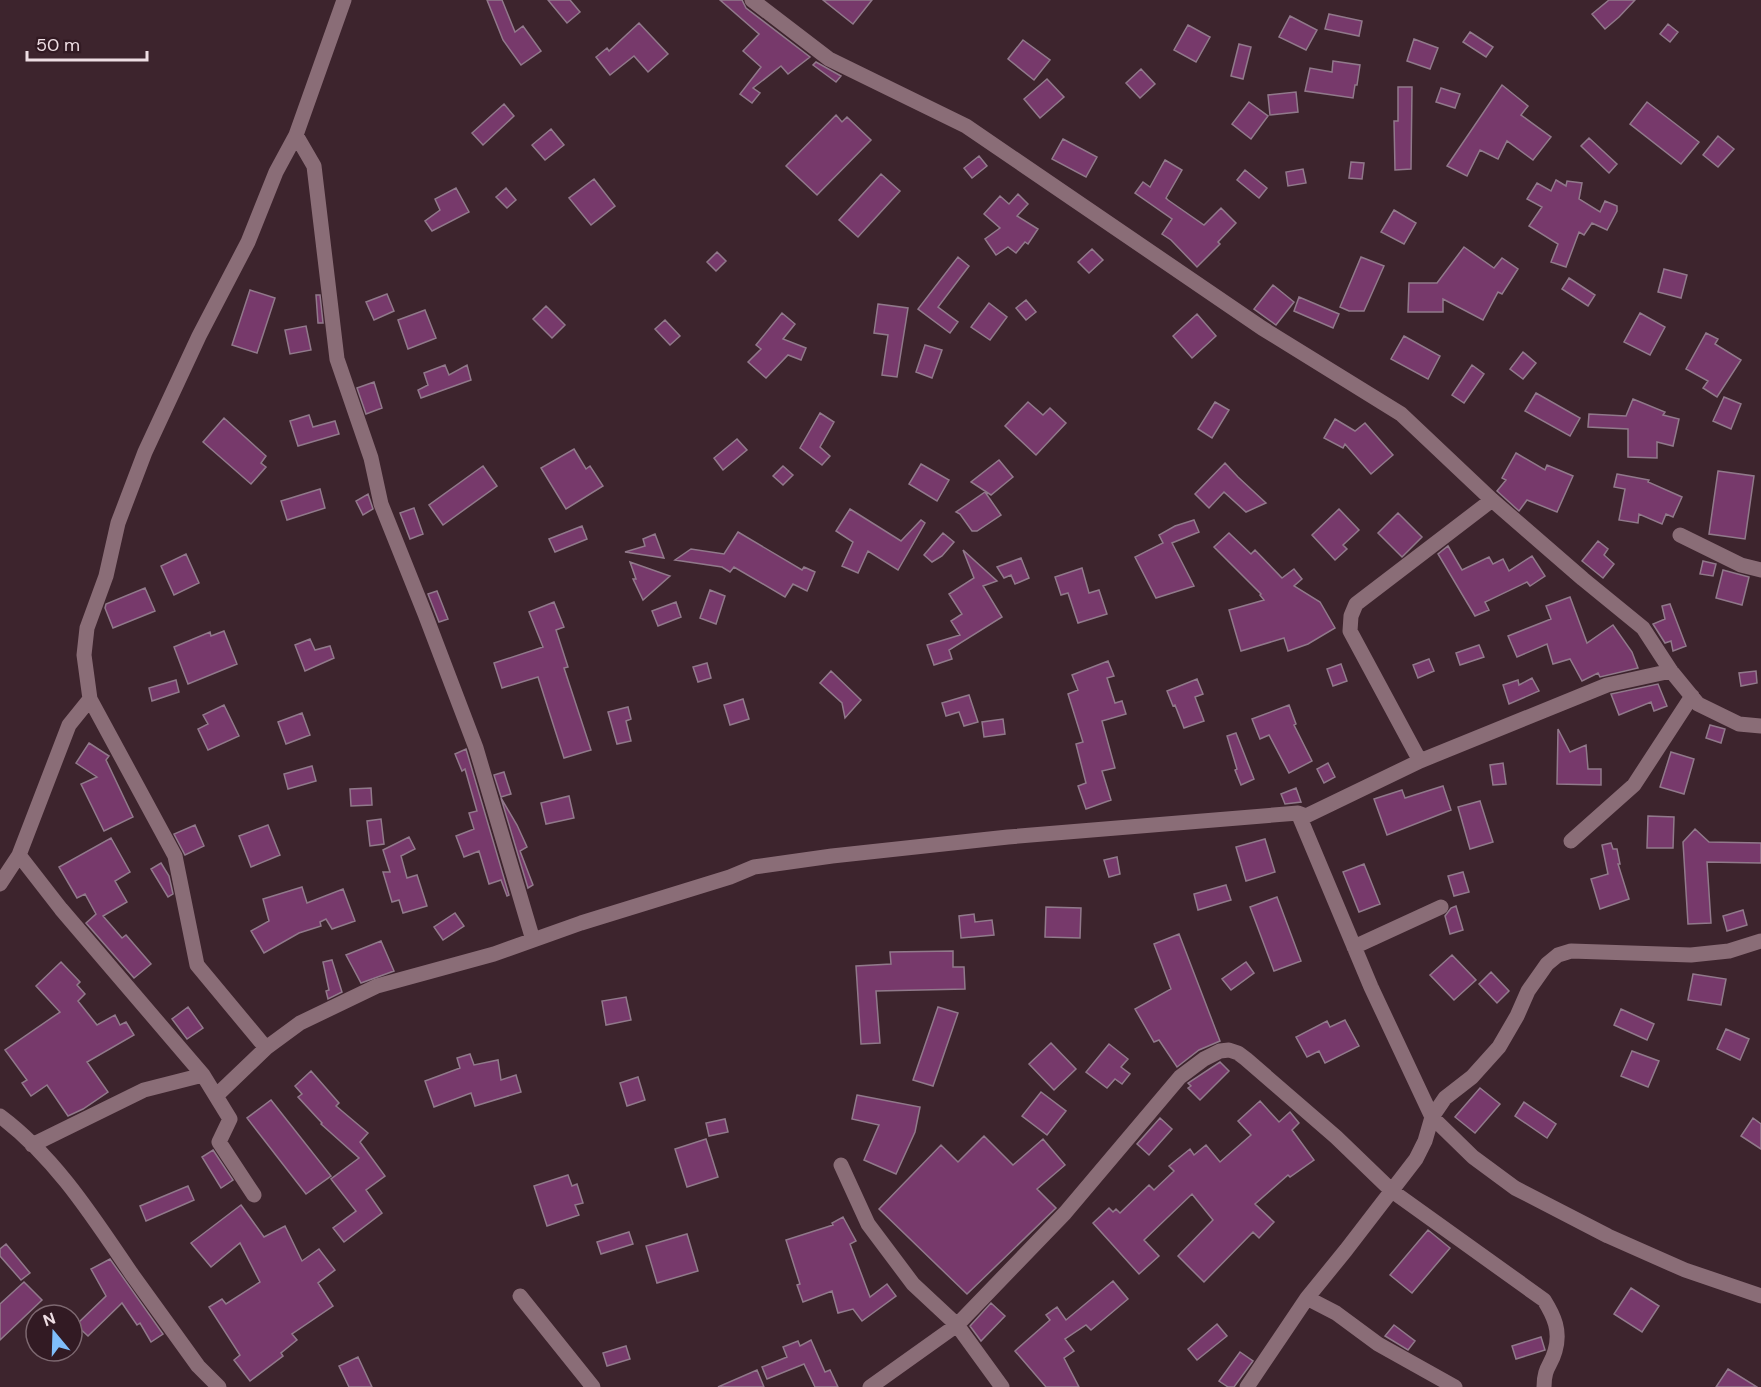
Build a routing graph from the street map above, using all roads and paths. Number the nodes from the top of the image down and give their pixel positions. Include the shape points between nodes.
1 (344, 0) edge
2 (752, 0) edge
3 (296, 135) junction
4 (1492, 500) junction
5 (1680, 535) dead end
6 (1761, 570) edge
7 (1671, 671) junction
8 (1692, 696) junction
9 (90, 699) junction
10 (1761, 726) edge
11 (1420, 761) junction
12 (1298, 813) junction
13 (1571, 841) dead end
14 (19, 855) junction
15 (0, 884) edge
16 (1441, 908) dead end
17 (533, 940) junction
18 (1761, 941) edge
19 (1354, 947) junction
20 (266, 1048) junction
21 (203, 1075) junction
22 (217, 1095) junction
23 (0, 1116) edge
24 (1432, 1117) junction
25 (32, 1145) junction
26 (841, 1165) dead end
27 (1392, 1191) junction
28 (254, 1195) dead end
29 (520, 1296) dead end
30 (1761, 1296) edge
31 (1307, 1298) junction
32 (957, 1325) junction
33 (219, 1387) edge
34 (593, 1387) edge
35 (870, 1387) edge
36 (1002, 1387) edge
37 (1247, 1387) edge
38 (1455, 1387) edge
39 (1544, 1387) edge

1 - 3 street
2 - 4 street via 829,59 966,126 1263,328 1401,414
3 - 9 street via 150,441 118,523 106,576 87,628 84,655
3 - 17 street via 314,166 337,359 371,458 381,504 476,748
4 - 7 street via 1643,628
4 - 11 street via 1356,604 1350,616 1350,631
5 - 6 street via 1741,565
7 - 8 street
7 - 11 street via 1607,685
8 - 10 street via 1698,704 1739,724
8 - 13 street via 1634,785
9 - 14 street via 69,725
9 - 20 street via 175,856 197,965
11 - 12 street via 1306,816
12 - 17 street via 1008,837 754,867
12 - 19 street
14 - 15 street
14 - 21 street
16 - 19 street
17 - 20 street via 376,986 300,1023
18 - 24 street via 1729,951 1691,954 1571,951 1558,955 1528,991 1499,1047 1472,1077 1445,1098
19 - 24 street
20 - 22 street
21 - 22 street
21 - 25 street via 144,1090
22 - 28 street via 231,1119 219,1142
23 - 25 street
24 - 27 street via 1425,1141
24 - 30 street via 1473,1157 1515,1188 1630,1246
25 - 33 street via 85,1205 198,1366
26 - 32 street via 868,1224 913,1284
27 - 31 street
27 - 32 street via 1246,1059 1229,1050 1220,1052 1180,1077 1065,1213
27 - 39 street via 1544,1300 1558,1329 1556,1351 1544,1373
29 - 34 street
31 - 37 street
31 - 38 street
32 - 35 street
32 - 36 street

